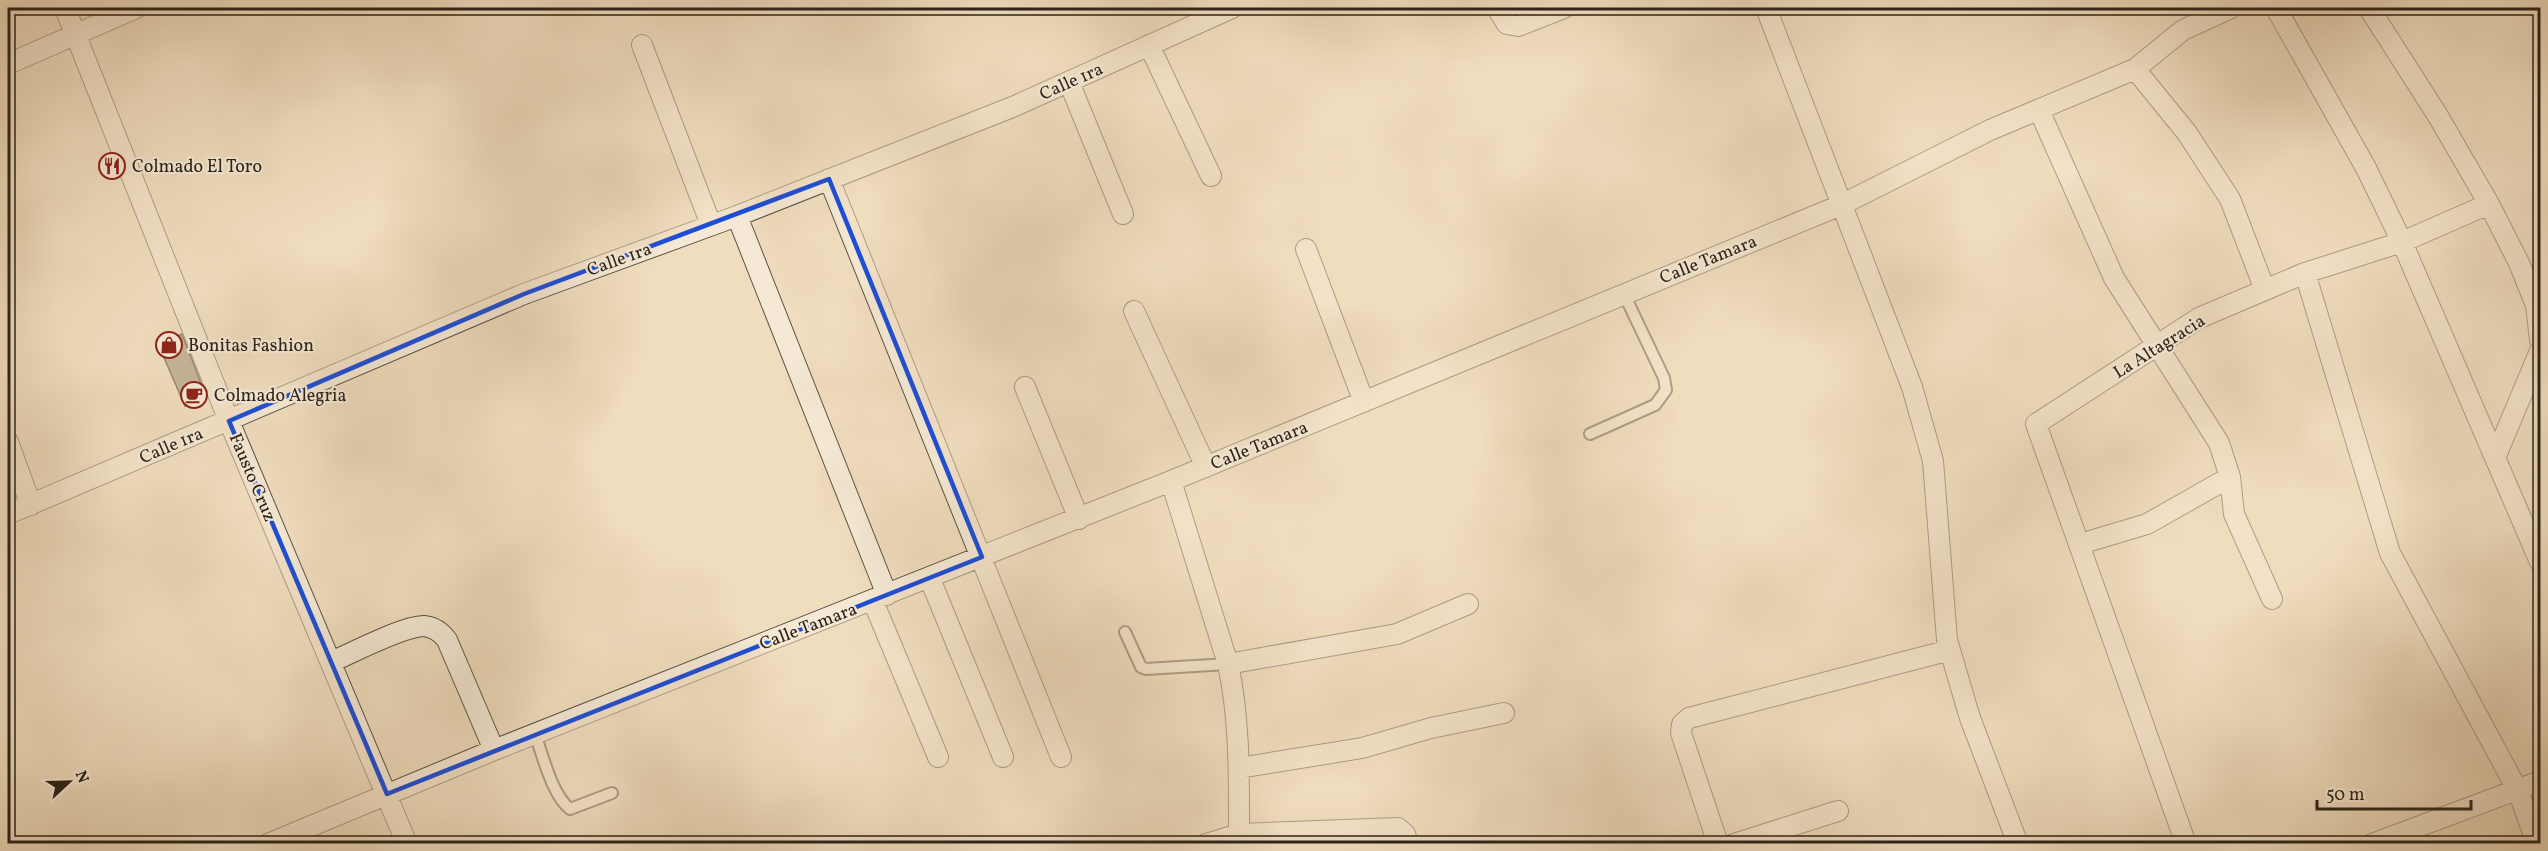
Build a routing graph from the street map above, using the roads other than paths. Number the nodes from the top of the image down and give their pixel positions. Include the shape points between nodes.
1 (64, 8) edge
2 (136, 8) edge
3 (1232, 8) edge
4 (1497, 8) edge
5 (1564, 8) edge
6 (1766, 8) edge
7 (2231, 8) edge
8 (2276, 8) edge
9 (2369, 8) edge
10 (75, 34) junction
11 (642, 45) dead end
12 (1149, 45) junction
13 (8, 64) edge
14 (2135, 69) junction
15 (1069, 82) junction
16 (2039, 110) junction
17 (1211, 176) dead end
18 (829, 179) junction
19 (2489, 204) junction
20 (1840, 205) junction
21 (1123, 214) dead end
22 (737, 216) junction
23 (711, 225) junction
24 (2402, 242) junction
25 (1306, 249) dead end
26 (2305, 273) junction
27 (2265, 290) junction
28 (1624, 294) junction
29 (1134, 310) dead end
30 (2541, 340) edge
31 (2159, 345) junction
32 (2541, 351) edge
33 (1025, 387) dead end
34 (1364, 402) junction
35 (229, 421) junction
36 (1590, 434) dead end
37 (8, 442) edge
38 (2495, 458) junction
39 (1206, 467) junction
40 (2230, 477) junction
41 (1171, 481) junction
42 (31, 505) junction
43 (8, 514) edge
44 (1079, 519) junction
45 (2080, 544) junction
46 (982, 557) junction
47 (2541, 562) edge
48 (930, 579) junction
49 (880, 598) junction
50 (2272, 599) dead end
51 (1468, 604) dead end
52 (1125, 632) dead end
53 (1950, 650) junction
54 (331, 662) junction
55 (1228, 664) junction
56 (1504, 713) dead end
57 (535, 734) junction
58 (494, 750) junction
59 (938, 757) dead end
60 (1003, 757) dead end
61 (1061, 758) dead end
62 (1239, 768) junction
63 (2541, 781) edge
64 (2518, 791) junction
65 (387, 794) junction
66 (612, 794) dead end
67 (1838, 811) dead end
68 (1239, 834) junction
69 (2411, 836) edge
70 (268, 843) edge
71 (407, 843) edge
72 (1206, 843) edge
73 (1408, 843) edge
74 (1718, 843) edge
75 (1734, 843) edge
76 (2018, 843) edge
77 (2186, 843) edge
78 (2372, 843) edge
79 (2537, 843) edge

1 - 10 street, Fausto Cruz
2 - 10 street
3 - 12 street, Calle 1ra
4 - 5 street via 1507,24 1518,26
6 - 20 street
7 - 14 street, Calle Tamara via 2183,30
8 - 24 street via 2366,168
9 - 19 street
10 - 13 street
10 - 35 street, Fausto Cruz
11 - 23 street
12 - 15 street, Calle 1ra
12 - 17 street
14 - 16 street, Calle Tamara
14 - 27 street via 2187,133 2230,199
15 - 18 street, Calle 1ra
15 - 21 street
16 - 20 street, Calle Tamara via 1990,130
16 - 31 street via 2114,278
18 - 22 street, Calle 1ra
18 - 46 street
19 - 24 street, La Altagracia
19 - 30 street via 2536,305
20 - 28 street, Calle Tamara
20 - 53 street via 1912,387 1933,461
22 - 23 street, Calle 1ra
22 - 49 street
23 - 35 street, Calle 1ra via 524,294
24 - 26 street, La Altagracia
24 - 38 street
25 - 34 street
26 - 27 street, La Altagracia
26 - 64 street via 2390,553
27 - 31 street, La Altagracia via 2199,318
28 - 34 street, Calle Tamara
28 - 36 lane via 1666,390 1655,405
29 - 39 street
31 - 40 street via 2219,443
31 - 45 street, La Altagracia via 2036,424
32 - 38 street
33 - 44 street
34 - 39 street, Calle Tamara
35 - 42 street, Calle 1ra
35 - 54 street, Fausto Cruz
37 - 42 street
38 - 47 street
39 - 41 street, Calle Tamara
40 - 45 street via 2147,524
40 - 50 street via 2234,514
41 - 44 street, Calle Tamara
41 - 55 street
42 - 43 street, Calle 1ra
44 - 46 street, Calle Tamara
45 - 77 street, La Altagracia
46 - 48 street, Calle Tamara
46 - 61 street
48 - 49 street, Calle Tamara
48 - 60 street
49 - 57 street, Calle Tamara
49 - 59 street
51 - 55 street via 1397,634
52 - 55 lane via 1146,669
53 - 74 street via 1689,718 1682,724 1682,734
53 - 76 street via 1970,718
54 - 58 street via 411,628 433,628 447,640
54 - 65 street, Fausto Cruz
55 - 62 street
56 - 62 street via 1362,748
57 - 58 street, Calle Tamara
57 - 66 lane via 563,803 570,809
58 - 65 street, Calle Tamara
62 - 68 street
63 - 64 street
64 - 69 street
64 - 79 street
65 - 70 street, Calle Tamara
65 - 71 street, Fausto Cruz
67 - 75 street
68 - 72 street
68 - 73 street via 1398,828
69 - 78 street

